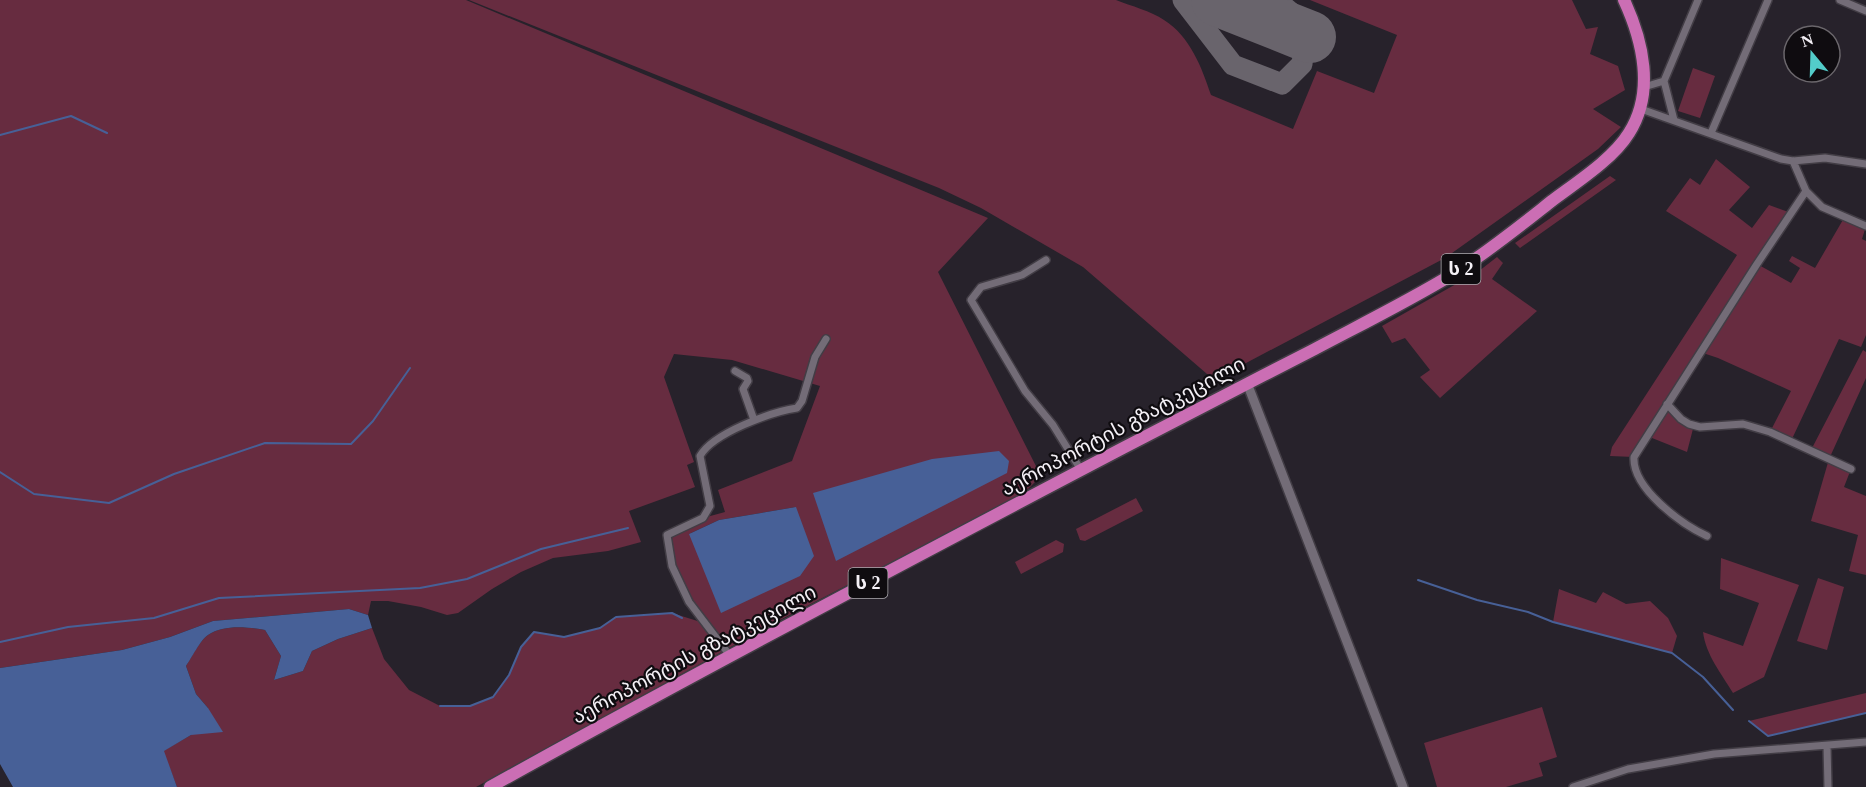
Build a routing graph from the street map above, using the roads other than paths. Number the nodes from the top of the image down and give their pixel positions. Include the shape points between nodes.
1 (1624, 0) edge
2 (1698, 0) edge
3 (1768, 0) edge
4 (1840, 0) edge
5 (1866, 11) edge
6 (1664, 81) junction
7 (1644, 87) junction
8 (1641, 109) junction
9 (1674, 120) junction
10 (1711, 133) junction
11 (1793, 161) junction
12 (1866, 164) edge
13 (1806, 191) junction
14 (1866, 226) edge
15 (1046, 260) dead end
16 (826, 339) dead end
17 (735, 371) dead end
18 (1247, 383) junction
19 (1667, 404) junction
20 (754, 420) junction
21 (1851, 469) dead end
22 (1081, 470) junction
23 (1707, 536) dead end
24 (730, 657) junction
25 (1866, 742) edge
26 (1827, 746) junction
27 (490, 787) edge
28 (1403, 787) edge
29 (1573, 787) edge
30 (1828, 787) edge

1 - 7 highway, აეროპორტის გზატკეცილი / ს 2 via 1639,42
2 - 6 street
3 - 10 street
4 - 5 street
6 - 7 street
6 - 9 street
7 - 8 highway, აეროპორტის გზატკეცილი / ს 2
8 - 9 street
8 - 18 highway, აეროპორტის გზატკეცილი / ს 2 via 1629,134 1596,167 1488,250 1452,275
9 - 10 street
10 - 11 street
11 - 12 street via 1825,159
11 - 13 street
13 - 14 street via 1822,207
13 - 19 street
15 - 22 street via 1022,275 981,287 971,300 1025,391 1053,425
16 - 20 street via 815,357 797,408
17 - 20 street via 747,378 743,389
18 - 22 highway, აეროპორტის გზატკეცილი / ს 2
18 - 28 street
19 - 21 street via 1689,424 1743,424
19 - 23 street via 1634,457 1633,468 1671,513
20 - 24 street via 705,447 700,456 710,506 703,518 667,535 672,566 689,602
22 - 24 highway, აეროპორტის გზატკეცილი / ს 2
24 - 27 highway, აეროპორტის გზატკეცილი / ს 2
25 - 26 street
26 - 29 street via 1714,754 1628,769
26 - 30 street

